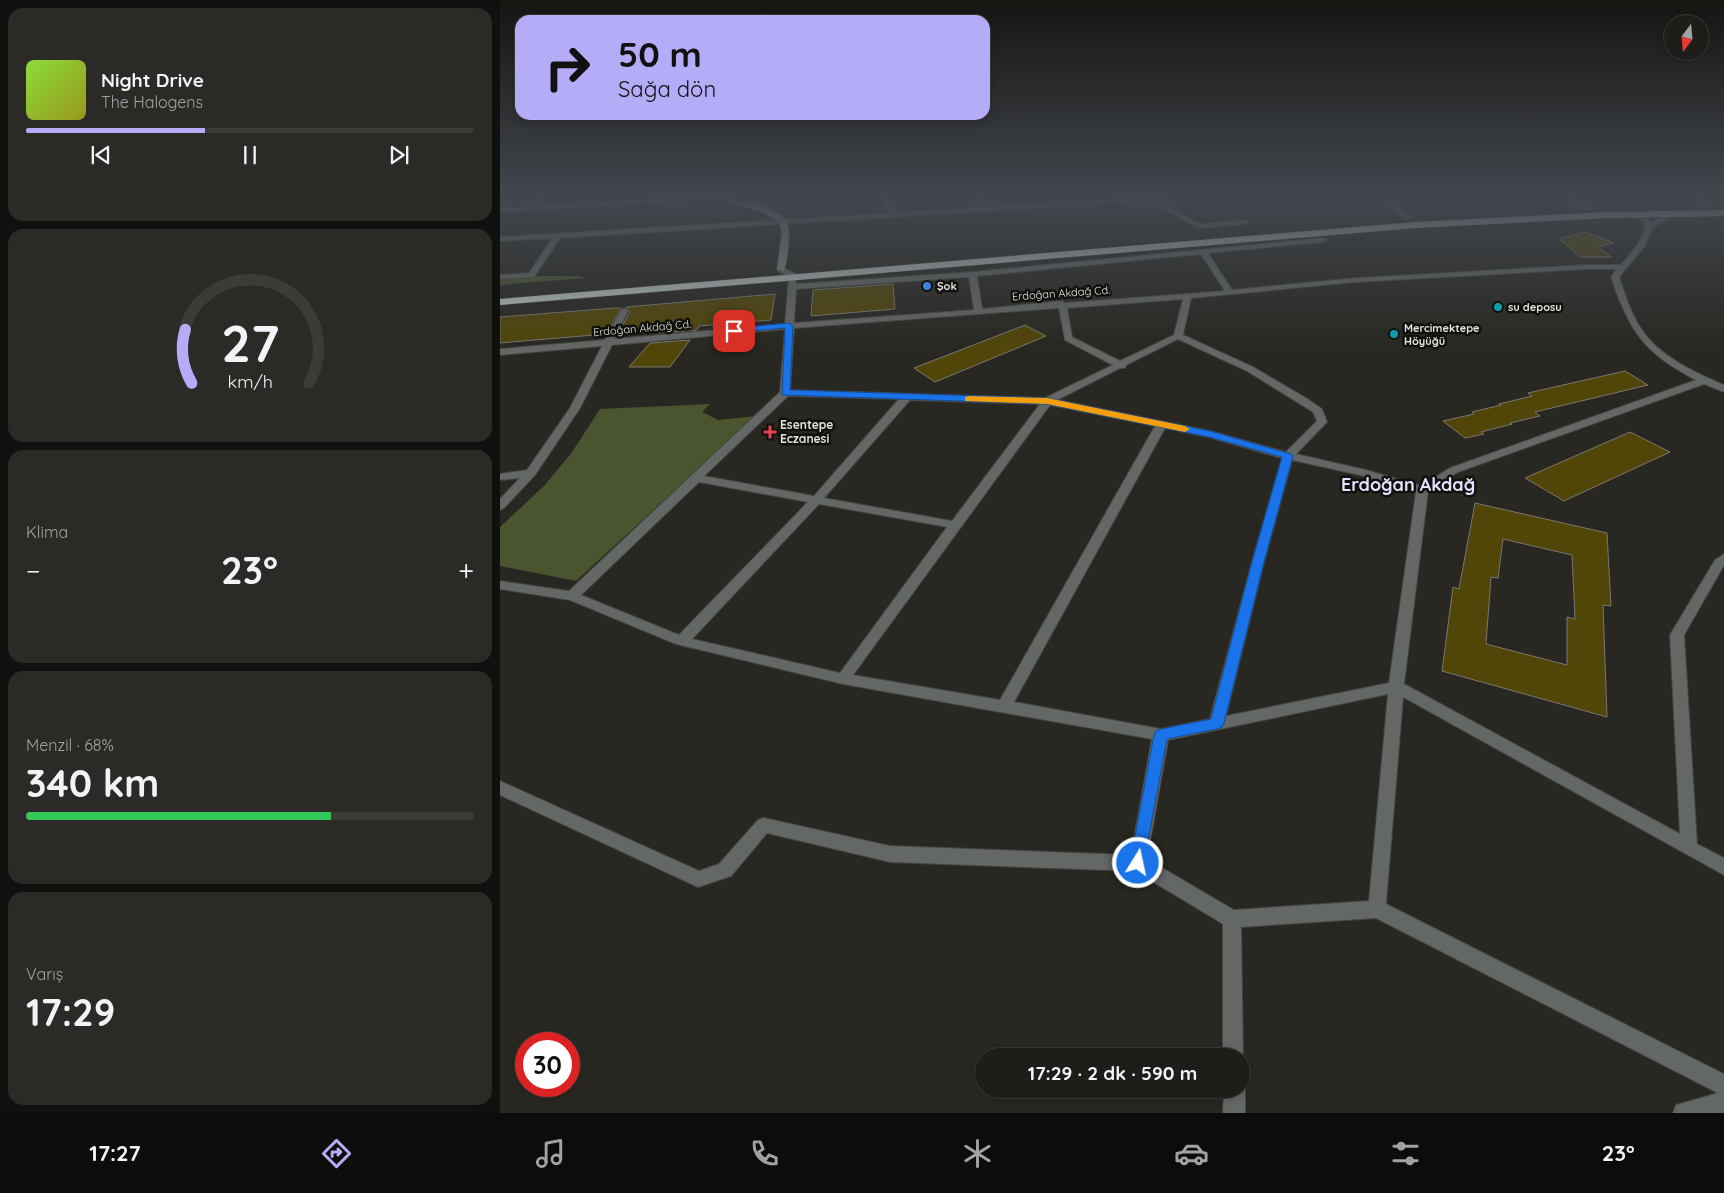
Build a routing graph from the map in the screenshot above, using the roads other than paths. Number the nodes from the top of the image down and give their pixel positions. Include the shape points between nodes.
1 (550, 247) edge
2 (783, 247) edge
3 (1052, 247) edge
4 (1147, 247) edge
5 (1247, 247) edge
6 (1640, 247) edge
7 (1203, 251) junction
8 (1624, 267) junction
9 (781, 269) junction
10 (973, 274) junction
11 (793, 276) junction
12 (500, 277) edge
13 (791, 287) junction
14 (1230, 293) junction
15 (500, 294) edge
16 (1188, 295) junction
17 (500, 302) edge
18 (1062, 304) junction
19 (624, 311) dead end
20 (978, 311) junction
21 (789, 326) junction
22 (1178, 336) junction
23 (607, 342) junction
24 (500, 352) edge
25 (1122, 366) junction
26 (1704, 380) junction
27 (1724, 389) edge
28 (785, 393) junction
29 (906, 398) junction
30 (1047, 401) junction
31 (1161, 425) junction
32 (1288, 456) junction
33 (531, 473) junction
34 (500, 477) edge
35 (697, 478) junction
36 (1422, 490) junction
37 (817, 499) junction
38 (500, 506) edge
39 (955, 524) junction
40 (1724, 558) edge
41 (500, 585) edge
42 (572, 596) junction
43 (681, 641) junction
44 (843, 680) junction
45 (1396, 687) junction
46 (1004, 706) junction
47 (1217, 723) junction
48 (1161, 735) junction
49 (500, 788) edge
50 (1689, 847) junction
51 (1138, 863) junction
52 (1724, 867) edge
53 (1377, 909) junction
54 (1232, 920) junction
55 (1233, 1048) edge
56 (1724, 1085) edge
57 (1234, 1098) edge
58 (1724, 1102) edge
59 (1234, 1113) edge
60 (1684, 1113) edge

1 - 12 street via 531,275
2 - 9 street
3 - 9 highway
4 - 11 highway
5 - 7 street
6 - 8 street
7 - 10 street
7 - 14 street
8 - 14 street, Erdoğan Akdağ Cd. via 1356,280
8 - 26 street via 1615,277 1625,307 1640,334 1653,348
9 - 11 street
9 - 15 highway
10 - 13 street
10 - 20 street
11 - 13 street
11 - 17 highway
13 - 21 street
14 - 16 street, Erdoğan Akdağ Cd.
16 - 18 street, Erdoğan Akdağ Cd.
16 - 22 street
18 - 20 street, Erdoğan Akdağ Cd.
18 - 25 street via 1068,338
19 - 23 street
20 - 21 street, Erdoğan Akdağ Cd.
21 - 23 street, Erdoğan Akdağ Cd.
21 - 28 street
22 - 25 street
22 - 32 street via 1250,368 1318,411 1322,422
23 - 24 street, Erdoğan Akdağ Cd.
23 - 33 street via 574,408
25 - 30 street
26 - 27 street
26 - 36 street via 1454,470
28 - 29 street
28 - 35 street
29 - 30 street
29 - 37 street
30 - 31 street
30 - 39 street
31 - 32 street via 1210,434
31 - 46 street
32 - 36 street via 1362,472
32 - 47 street
33 - 34 street
33 - 38 street
35 - 37 street
35 - 42 street
36 - 45 street
37 - 39 street
37 - 43 street
39 - 44 street
40 - 50 street via 1677,635
41 - 42 street
42 - 43 street
43 - 44 street
44 - 46 street
45 - 47 street
45 - 50 street
45 - 53 street
46 - 48 street
47 - 48 street
48 - 51 street
49 - 51 street via 698,879 725,870 764,825 890,854
50 - 52 street
51 - 54 street
53 - 54 street
53 - 56 street
54 - 55 street
57 - 59 street
58 - 60 street

